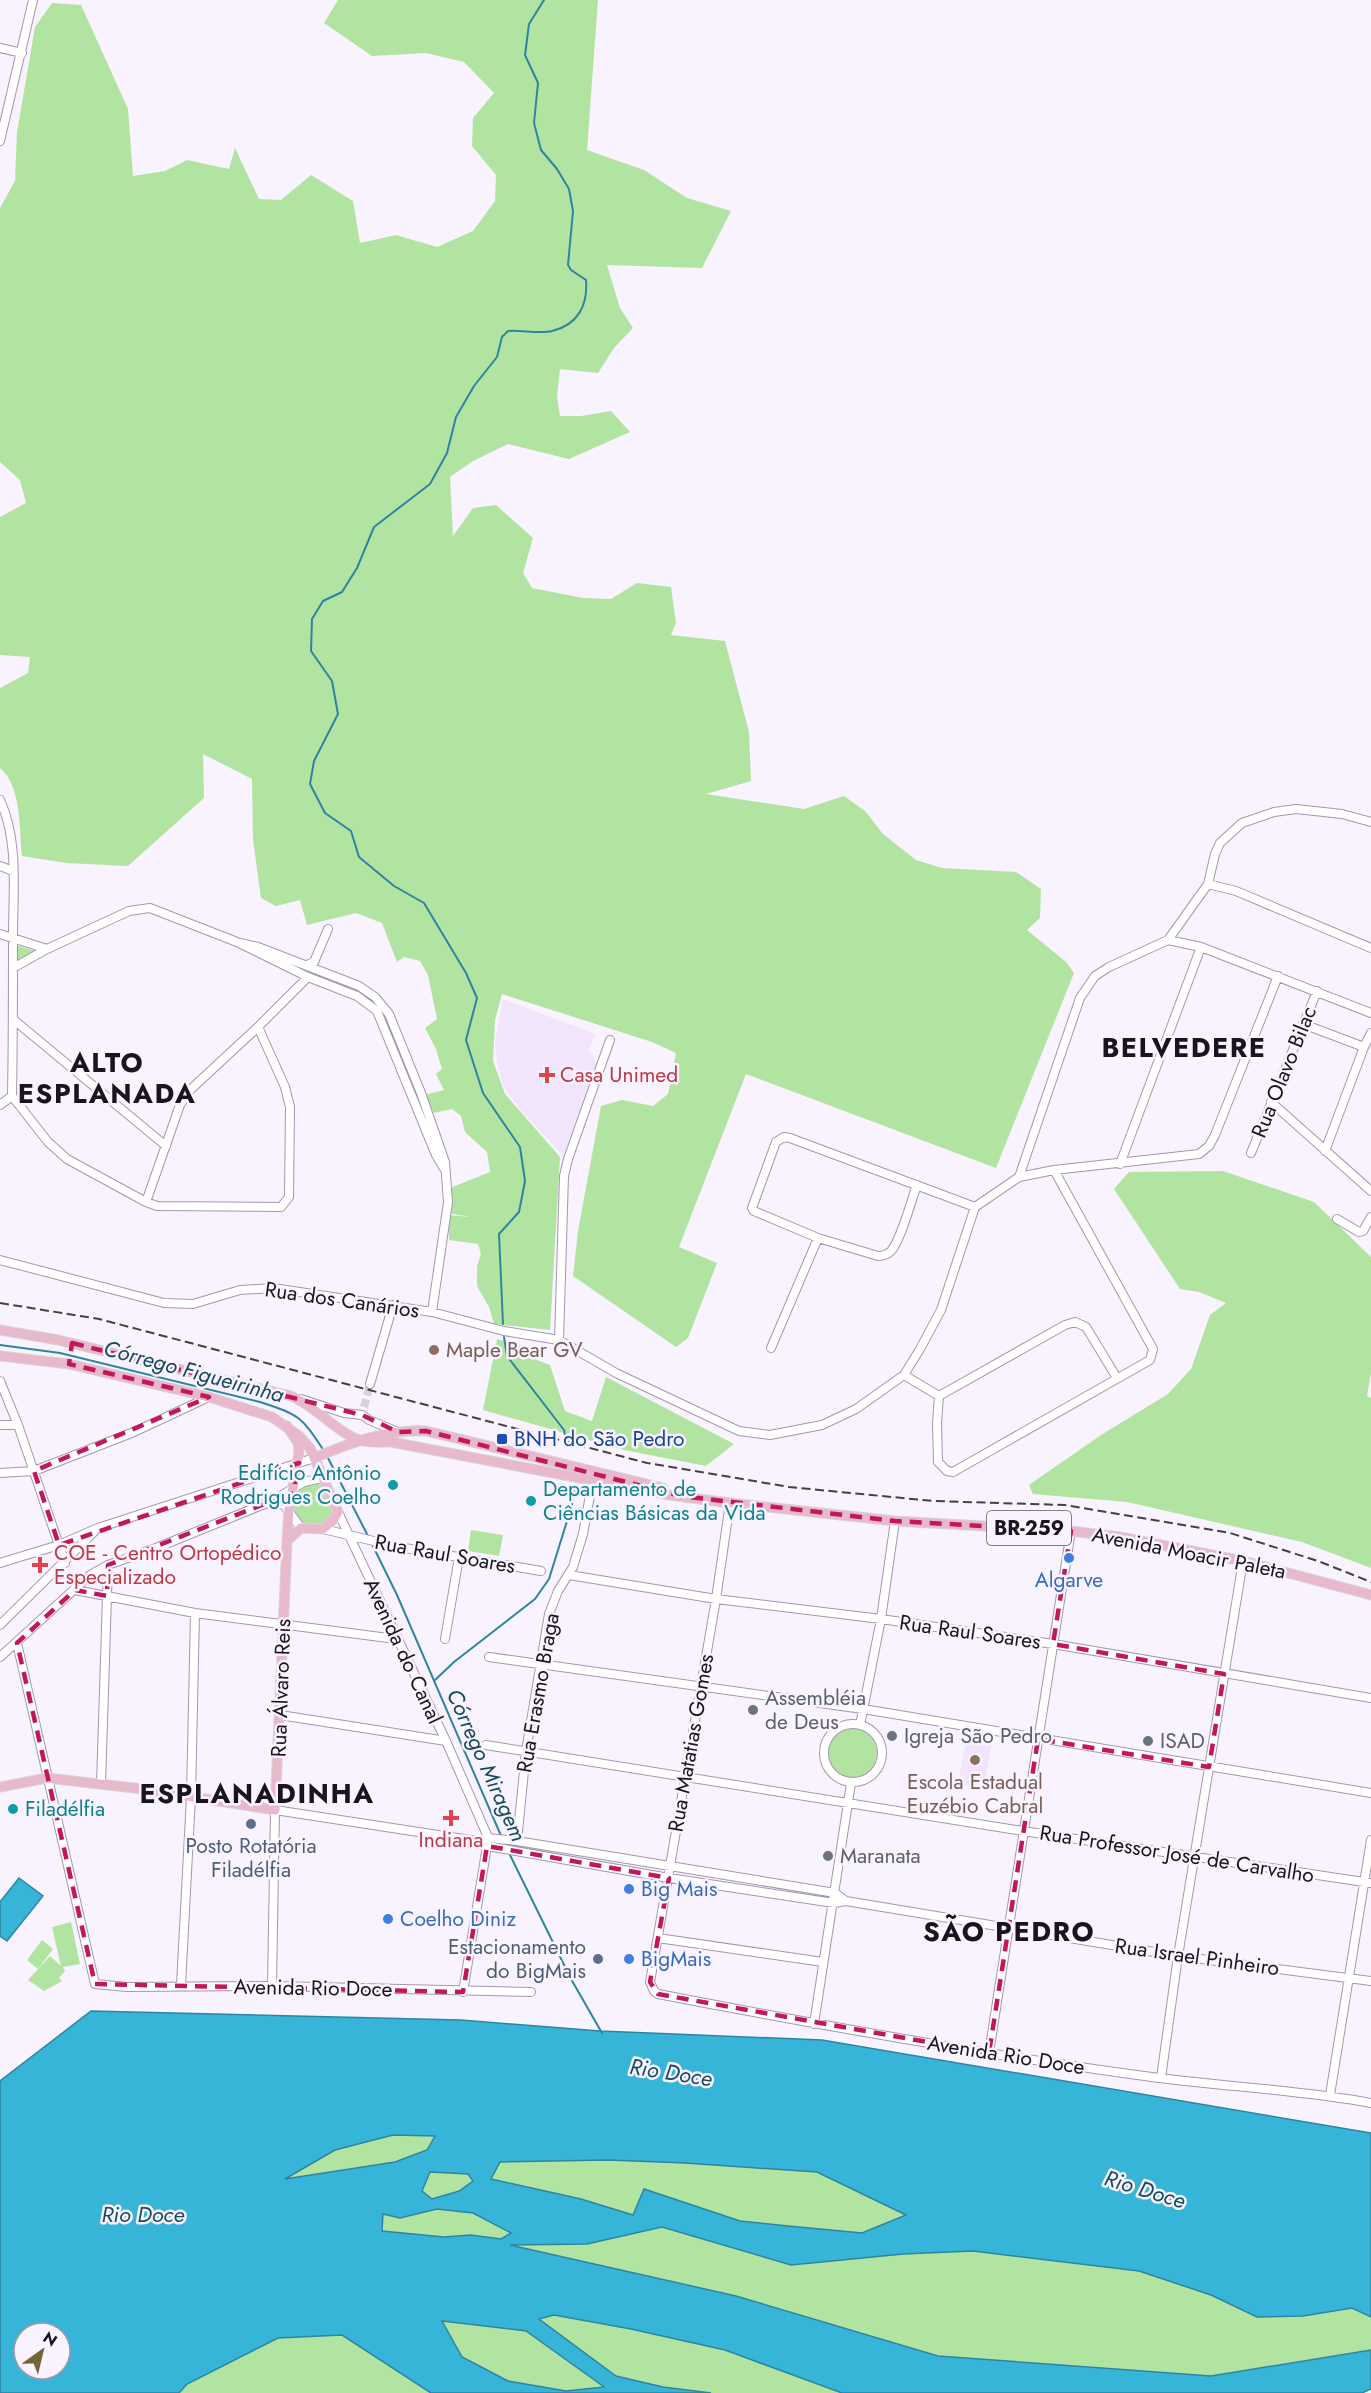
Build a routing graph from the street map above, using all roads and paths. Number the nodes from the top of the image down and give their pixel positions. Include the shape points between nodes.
1 (33, 0) edge
2 (0, 48) edge
3 (22, 53) junction
4 (4, 108) edge
5 (0, 141) edge
6 (0, 800) edge
7 (1371, 822) edge
8 (0, 866) edge
9 (13, 871) junction
10 (1208, 884) junction
11 (328, 929) dead end
12 (0, 934) edge
13 (13, 938) junction
14 (1168, 940) junction
15 (237, 942) junction
16 (1202, 947) junction
17 (1371, 948) edge
18 (47, 949) junction
19 (312, 965) junction
20 (13, 968) junction
21 (1278, 976) junction
22 (308, 977) junction
23 (1317, 991) junction
24 (375, 1002) junction
25 (1371, 1013) edge
26 (14, 1020) junction
27 (1304, 1024) junction
28 (258, 1027) junction
29 (1371, 1033) edge
30 (610, 1040) dead end
31 (1364, 1047) junction
32 (12, 1096) junction
33 (1272, 1102) junction
34 (0, 1104) edge
35 (166, 1146) junction
36 (1325, 1151) junction
37 (1251, 1153) dead end
38 (1120, 1164) junction
39 (1054, 1170) junction
40 (1018, 1177) junction
41 (917, 1185) junction
42 (1371, 1191) edge
43 (146, 1202) junction
44 (975, 1207) junction
45 (1371, 1217) edge
46 (1337, 1219) dead end
47 (818, 1238) junction
48 (2, 1261) edge
49 (393, 1305) junction
50 (432, 1312) junction
51 (0, 1330) edge
52 (559, 1340) junction
53 (71, 1346) junction
54 (771, 1348) dead end
55 (0, 1356) edge
56 (69, 1362) junction
57 (904, 1375) junction
58 (1118, 1378) junction
59 (0, 1380) edge
60 (370, 1384) tunnel mouth
61 (291, 1396) junction
62 (939, 1396) junction
63 (209, 1397) junction
64 (0, 1425) edge
65 (18, 1425) junction
66 (286, 1426) junction
67 (398, 1432) junction
68 (363, 1441) junction
69 (476, 1443) junction
70 (316, 1457) junction
71 (474, 1458) junction
72 (298, 1463) junction
73 (34, 1471) junction
74 (0, 1473) edge
75 (321, 1478) junction
76 (593, 1479) junction
77 (294, 1488) junction
78 (681, 1496) junction
79 (272, 1501) junction
80 (730, 1503) junction
81 (289, 1509) junction
82 (338, 1512) junction
83 (895, 1521) junction
84 (98, 1528) junction
85 (301, 1528) junction
86 (323, 1529) junction
87 (1071, 1531) junction
88 (348, 1535) junction
89 (287, 1541) junction
90 (59, 1545) junction
91 (459, 1557) junction
92 (1243, 1561) junction
93 (0, 1563) edge
94 (65, 1563) junction
95 (108, 1565) junction
96 (541, 1571) dead end
97 (569, 1575) junction
98 (75, 1590) junction
99 (1371, 1595) edge
100 (107, 1596) junction
101 (717, 1599) junction
102 (195, 1612) junction
103 (881, 1619) junction
104 (0, 1625) edge
105 (284, 1625) junction
106 (396, 1639) junction
107 (445, 1640) dead end
108 (17, 1643) junction
109 (1053, 1644) junction
110 (0, 1657) edge
111 (489, 1657) dead end
112 (540, 1663) junction
113 (1224, 1674) junction
114 (700, 1686) junction
115 (1371, 1698) edge
116 (863, 1709) junction
117 (280, 1715) junction
118 (861, 1725) junction
119 (1038, 1739) junction
120 (446, 1741) junction
121 (486, 1745) dead end
122 (526, 1751) junction
123 (1209, 1767) junction
124 (685, 1777) junction
125 (47, 1778) junction
126 (851, 1783) junction
127 (101, 1784) junction
128 (0, 1787) edge
129 (1371, 1793) edge
130 (191, 1797) junction
131 (849, 1804) junction
132 (275, 1810) junction
133 (1023, 1831) junction
134 (1371, 1840) edge
135 (517, 1841) junction
136 (487, 1842) junction
137 (1194, 1858) junction
138 (670, 1867) junction
139 (669, 1878) junction
140 (1367, 1883) edge
141 (835, 1893) junction
142 (846, 1901) junction
143 (834, 1903) junction
144 (1007, 1928) junction
145 (657, 1938) junction
146 (1178, 1956) junction
147 (823, 1962) junction
148 (1350, 1978) junction
149 (1371, 1981) edge
150 (650, 1982) joint
151 (181, 1985) junction
152 (272, 1986) junction
153 (463, 1992) junction
154 (531, 1992) dead end
155 (814, 2024) junction
156 (988, 2053) junction
157 (1161, 2078) junction
158 (1330, 2096) junction
159 (1371, 2103) edge

1 - 3 street
2 - 3 street
3 - 4 street
4 - 5 street
6 - 9 street via 10,829
7 - 10 street via 1342,813 1296,809 1258,816 1242,823 1220,843
8 - 9 street
9 - 13 street
10 - 14 street
10 - 17 street via 1236,891
11 - 19 street
12 - 13 street
13 - 18 street
13 - 20 street
14 - 16 street
14 - 40 street via 1109,967 1087,985
15 - 18 street via 160,911 140,908
15 - 19 street
15 - 22 street
16 - 21 street
16 - 38 street
18 - 20 street
19 - 24 street via 359,986
20 - 26 street
21 - 23 street
21 - 38 street via 1215,1135 1204,1152
22 - 24 street
22 - 28 street
23 - 25 street
23 - 27 street, Rua Olavo Bilac
24 - 50 street via 445,1170 448,1202
26 - 32 street
26 - 35 street
27 - 31 street
27 - 33 street, Rua Olavo Bilac
28 - 35 street via 190,1090
28 - 43 street via 290,1107 285,1204 170,1207
29 - 31 street
30 - 52 street via 564,1176
31 - 36 street
32 - 34 street
32 - 43 street via 58,1152
33 - 36 street
33 - 37 street, Rua Olavo Bilac
35 - 43 street
36 - 42 street
38 - 39 street
39 - 40 street
39 - 58 street via 1153,1350 1150,1360
40 - 44 street
41 - 44 street
41 - 47 street via 890,1253 878,1256
41 - 47 street via 790,1138 780,1139 752,1208
44 - 57 street via 941,1310
45 - 46 street via 1359,1232
47 - 54 street
48 - 49 street, Rua dos Canários via 180,1305 257,1288
49 - 50 street, Rua dos Canários
49 - 60 street
50 - 52 street, Rua dos Canários via 504,1331
51 - 53 main road
52 - 57 street via 616,1373 725,1426 754,1434 770,1435 830,1422
53 - 56 main road
53 - 61 main road
55 - 56 main road, Avenida do Canal
56 - 63 main road, Avenida do Canal
57 - 62 street
58 - 62 street via 1086,1327 1075,1322
58 - 62 street via 960,1470 946,1471 938,1462
59 - 65 street
61 - 67 street via 345,1413 363,1411 369,1420
61 - 68 main road
63 - 66 main road, Avenida do Canal via 264,1414
63 - 73 street via 134,1432
64 - 65 street
65 - 73 street
66 - 70 main road, Avenida do Canal
66 - 72 main road via 298,1443
67 - 68 main road, Avenida Moacir Paleta / BR-259
67 - 69 main road, Avenida Moacir Paleta / BR-259 via 426,1431
68 - 70 main road, Avenida Moacir Paleta / BR-259
68 - 71 main road, Avenida Moacir Paleta / BR-259 via 391,1442
69 - 71 main road
69 - 78 main road, Avenida Moacir Paleta / BR-259 via 670,1489
70 - 72 street
70 - 75 main road, Avenida do Canal
71 - 76 main road, Avenida Moacir Paleta / BR-259
72 - 77 main road, Rua Álvaro Reis
72 - 84 street
73 - 74 street
73 - 90 street
75 - 77 street
75 - 82 main road, Avenida do Canal
76 - 78 main road, Avenida Moacir Paleta / BR-259
76 - 97 street, Rua Erasmo Braga via 583,1534
77 - 79 street
77 - 81 main road, Rua Álvaro Reis
78 - 80 main road, Avenida Moacir Paleta / BR-259
79 - 81 street
79 - 95 street
80 - 83 main road, Avenida Moacir Paleta / BR-259
80 - 101 street, Rua Matatias Gomes
81 - 85 street
81 - 89 main road, Rua Álvaro Reis
82 - 86 main road
82 - 88 street, Avenida do Canal
83 - 87 main road, Avenida Moacir Paleta / BR-259
83 - 103 street
84 - 90 street
84 - 94 street
85 - 86 main road
85 - 89 main road
86 - 88 street, Rua Raul Soares
87 - 92 main road, Avenida Moacir Paleta / BR-259
87 - 109 street
88 - 91 street, Rua Raul Soares
88 - 106 street, Avenida do Canal
89 - 105 main road, Rua Álvaro Reis
90 - 93 street
90 - 94 street
91 - 96 street, Rua Raul Soares
91 - 107 street
92 - 99 main road, Avenida Moacir Paleta / BR-259
92 - 113 street
94 - 104 street
95 - 98 street
95 - 100 street
97 - 101 street, Rua Raul Soares
97 - 112 street, Rua Erasmo Braga via 549,1614
98 - 100 street
98 - 108 street
100 - 102 street
100 - 127 street
101 - 103 street, Rua Raul Soares
101 - 114 street, Rua Matatias Gomes
102 - 105 street
102 - 130 street
103 - 109 street, Rua Raul Soares
103 - 116 street
105 - 106 street
105 - 117 main road, Rua Álvaro Reis
106 - 120 street, Avenida do Canal
108 - 110 street
108 - 125 street
109 - 113 street, Rua Raul Soares
109 - 119 street
111 - 112 street
112 - 114 street
112 - 122 street, Rua Erasmo Braga
113 - 115 street, Rua Raul Soares
113 - 123 street
114 - 116 street
114 - 124 street, Rua Matatias Gomes
116 - 118 street
116 - 119 street
117 - 120 street
117 - 132 main road, Rua Álvaro Reis
118 - 126 street via 876,1736 882,1754 876,1771 861,1782
118 - 126 street via 841,1726 824,1749 824,1759 833,1775
119 - 123 street
119 - 133 street
120 - 136 street, Avenida do Canal via 482,1820
121 - 122 street, Rua Professor José de Carvalho
122 - 124 street, Rua Professor José de Carvalho
122 - 135 street, Rua Erasmo Braga
123 - 129 street
123 - 137 street
124 - 131 street, Rua Professor José de Carvalho
124 - 138 street, Rua Matatias Gomes
125 - 127 main road, Rua Israel Pinheiro
125 - 128 main road, Rua Israel Pinheiro
125 - 151 street, Avenida Rio Doce via 95,1984
126 - 131 street
127 - 130 main road, Rua Israel Pinheiro
130 - 132 main road, Rua Israel Pinheiro
130 - 151 street
131 - 133 street, Rua Professor José de Carvalho
131 - 141 street
132 - 136 street, Rua Israel Pinheiro
132 - 152 street, Rua Álvaro Reis
133 - 137 street, Rua Professor José de Carvalho
133 - 144 street
134 - 140 street
135 - 136 street, Rua Israel Pinheiro
135 - 138 street, Rua Israel Pinheiro
136 - 139 street, Rua Israel Pinheiro via 500,1849
136 - 153 street
137 - 140 street, Rua Professor José de Carvalho
137 - 146 street
138 - 139 street, Rua Matatias Gomes
138 - 141 street, Rua Israel Pinheiro
139 - 143 street, Rua Israel Pinheiro
139 - 145 street, Rua Matatias Gomes
140 - 148 street
141 - 142 street, Rua Israel Pinheiro
141 - 143 street
142 - 143 street, Rua Israel Pinheiro
142 - 144 street, Rua Israel Pinheiro
143 - 147 street
144 - 146 street, Rua Israel Pinheiro
144 - 156 street
145 - 147 street
145 - 150 street, Rua Matatias Gomes
146 - 148 street, Rua Israel Pinheiro
146 - 157 street
147 - 155 street
148 - 149 street, Rua Israel Pinheiro
148 - 158 street
150 - 155 street, Avenida Rio Doce via 658,1994
151 - 152 street, Avenida Rio Doce
152 - 153 street, Avenida Rio Doce
153 - 154 street, Avenida Rio Doce
155 - 156 street, Avenida Rio Doce
156 - 157 street, Avenida Rio Doce
157 - 158 street, Avenida Rio Doce
158 - 159 street, Avenida Rio Doce

